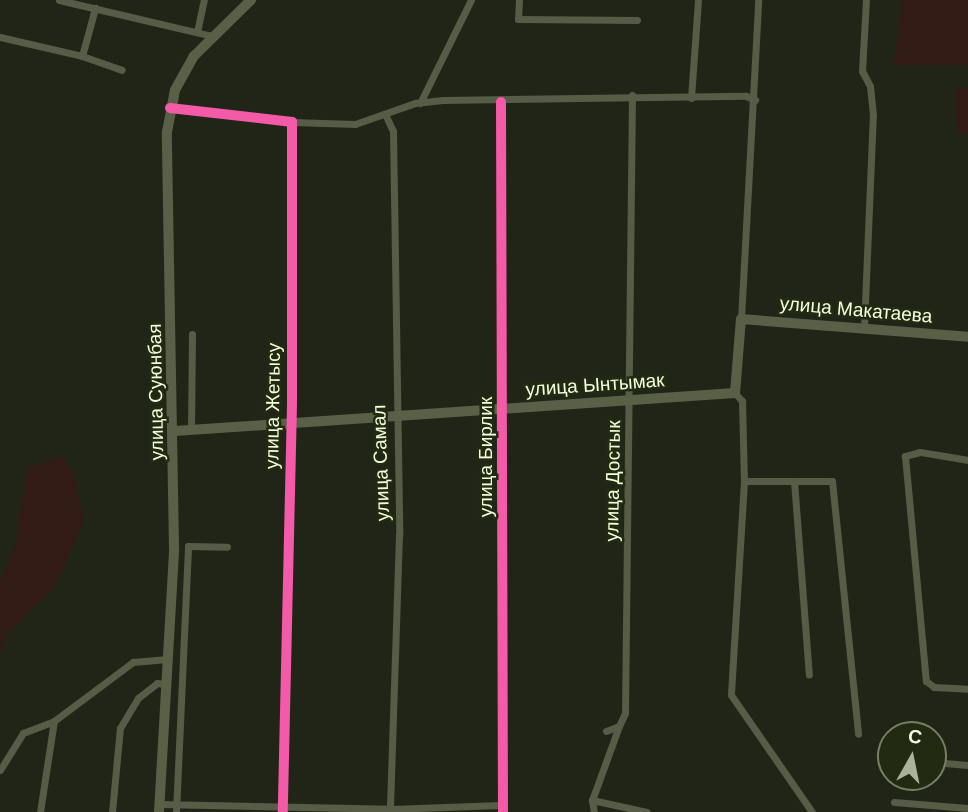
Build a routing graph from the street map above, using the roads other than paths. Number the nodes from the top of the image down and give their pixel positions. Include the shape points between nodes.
1 (59, 0) edge
2 (204, 0) edge
3 (251, 0) edge
4 (471, 0) edge
5 (519, 0) edge
6 (698, 0) edge
7 (758, 0) edge
8 (866, 0) edge
9 (95, 8) junction
10 (637, 20) dead end
11 (197, 32) junction
12 (213, 36) junction
13 (0, 37) edge
14 (82, 55) junction
15 (122, 70) dead end
16 (633, 97) junction
17 (691, 98) junction
18 (755, 100) junction
19 (501, 102) junction
20 (420, 103) junction
21 (170, 108) junction
22 (385, 114) junction
23 (292, 122) junction
24 (741, 319) junction
25 (864, 327) junction
26 (192, 334) dead end
27 (968, 337) edge
28 (735, 393) junction
29 (629, 399) junction
30 (503, 410) junction
31 (395, 416) junction
32 (289, 423) junction
33 (191, 429) junction
34 (174, 430) junction
35 (968, 460) edge
36 (744, 481) junction
37 (794, 481) junction
38 (227, 547) dead end
39 (168, 659) junction
40 (809, 674) dead end
41 (166, 684) junction
42 (968, 689) edge
43 (54, 721) junction
44 (619, 726) junction
45 (606, 731) dead end
46 (858, 734) dead end
47 (947, 763) edge
48 (968, 765) edge
49 (0, 770) edge
50 (592, 800) junction
51 (894, 802) dead end
52 (159, 808) edge
53 (176, 808) edge
54 (502, 808) edge
55 (968, 808) edge
56 (284, 810) edge
57 (390, 810) edge
58 (40, 812) edge
59 (111, 812) edge
60 (594, 812) edge
61 (647, 812) edge
62 (812, 812) edge

1 - 9 street
2 - 11 street
3 - 12 street, улица Суюнбая
4 - 20 street
5 - 10 street via 518,19
6 - 17 street
7 - 18 street
8 - 25 street via 862,71 870,86 873,115
9 - 11 street
9 - 14 street
11 - 12 street
12 - 21 street, улица Суюнбая via 194,56
13 - 14 street
14 - 15 street
16 - 17 street
16 - 19 street
16 - 29 street, улица Достык
17 - 18 street
18 - 24 street
19 - 20 street
19 - 30 street, улица Бирлик
20 - 22 street
21 - 23 street
21 - 34 street, улица Суюнбая
22 - 23 street via 335,127
22 - 31 street, улица Самал via 393,131
23 - 32 street, улица Жетысу
24 - 25 street, улица Макатаева
24 - 28 street
25 - 27 street, улица Макатаева
26 - 33 street
28 - 29 street, улица Ынтымак
28 - 36 street via 742,401
29 - 30 street, улица Ынтымак
29 - 44 street, улица Достык via 625,713
30 - 31 street, улица Ынтымак
30 - 54 street, улица Бирлик
31 - 32 street, улица Ынтымак
31 - 57 street, улица Самал via 398,535
32 - 33 street, улица Ынтымак
32 - 56 street, улица Жетысу
33 - 34 street, улица Ынтымак
34 - 39 street, улица Суюнбая
35 - 42 street via 920,452 905,456 926,681 934,687
36 - 37 street
36 - 62 street via 731,695
37 - 40 street
37 - 46 street via 832,481
38 - 53 street via 188,547
39 - 41 street, улица Суюнбая
39 - 43 street via 133,662
41 - 52 street, улица Суюнбая
41 - 59 street via 157,683 138,698 120,728
43 - 49 street via 23,733
43 - 58 street
44 - 45 street
44 - 50 street, улица Достык
47 - 48 street
50 - 60 street
50 - 61 street
51 - 55 street
52 - 53 street
53 - 56 street
54 - 57 street
56 - 57 street

